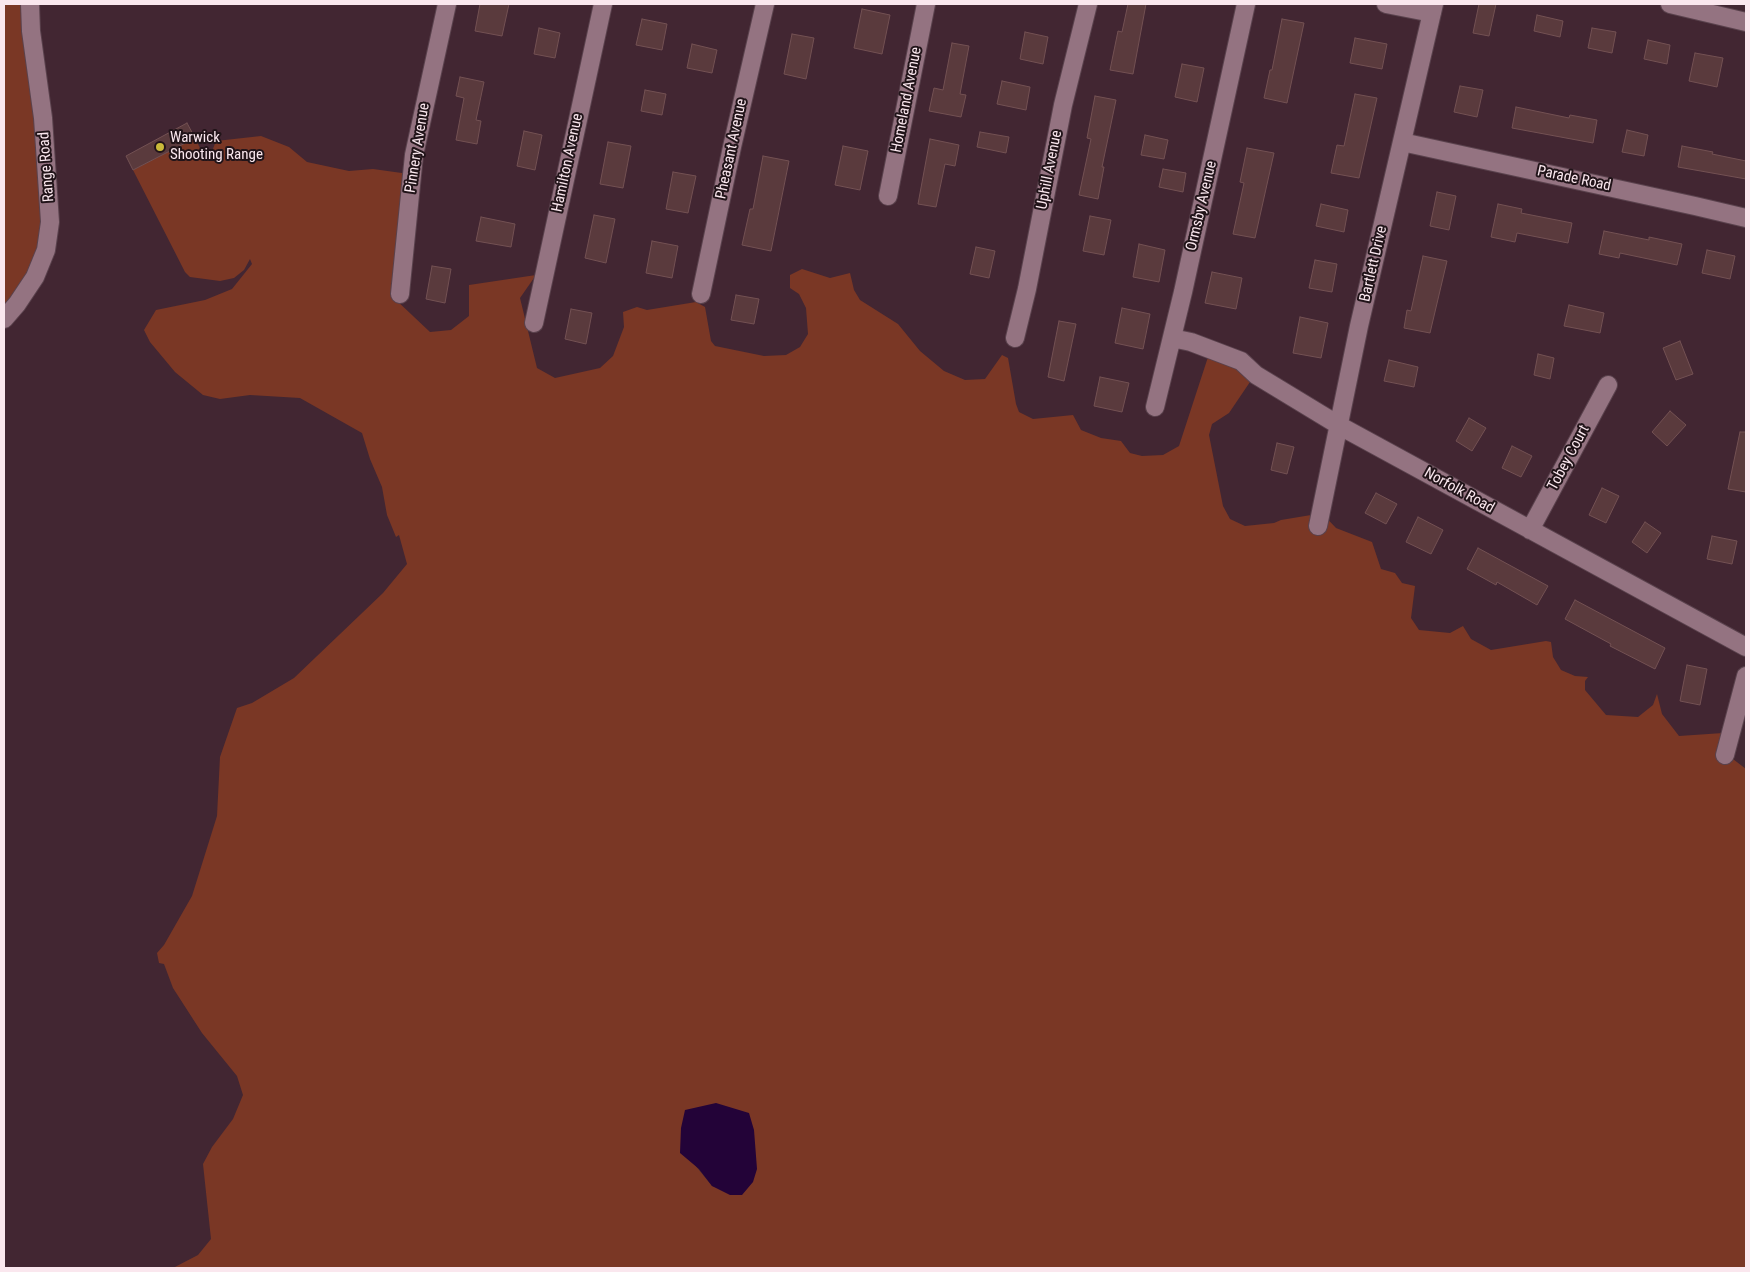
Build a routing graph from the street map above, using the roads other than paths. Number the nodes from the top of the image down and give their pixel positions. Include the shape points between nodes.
1 (30, 4) edge
2 (447, 4) edge
3 (603, 4) edge
4 (765, 4) edge
5 (926, 4) edge
6 (1088, 4) edge
7 (1246, 4) edge
8 (1386, 4) edge
9 (1670, 4) edge
10 (1433, 9) edge
11 (1746, 22) edge
12 (1402, 142) junction
13 (888, 196) dead end
14 (1746, 218) edge
15 (400, 294) dead end
16 (701, 294) dead end
17 (4, 319) edge
18 (534, 323) dead end
19 (1015, 338) dead end
20 (1172, 338) junction
21 (1608, 385) dead end
22 (1155, 407) dead end
23 (1340, 426) junction
24 (1318, 526) dead end
25 (1530, 530) junction
26 (1746, 648) edge
27 (1746, 676) edge
28 (1726, 755) dead end

1 - 17 street, Range Road via 43,118 50,222 46,250 34,278
2 - 15 street, Pinnery Avenue via 414,155
3 - 18 street, Hamilton Avenue
4 - 16 street, Pheasant Avenue
5 - 13 street, Homeland Avenue
6 - 19 street, Uphill Avenue via 1063,105
7 - 20 street, Ormsby Avenue
8 - 10 street
9 - 11 street
10 - 12 street, Bartlett Drive
12 - 14 street, Parade Road
12 - 23 street, Bartlett Drive via 1359,326
20 - 22 street, Ormsby Avenue
20 - 23 street, Norfolk Road via 1241,360 1256,375
21 - 25 street, Tobey Court
23 - 24 street, Bartlett Drive
23 - 25 street, Norfolk Road
25 - 26 street, Norfolk Road
27 - 28 street

